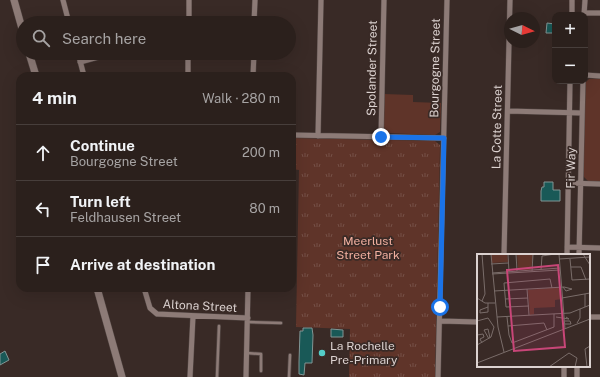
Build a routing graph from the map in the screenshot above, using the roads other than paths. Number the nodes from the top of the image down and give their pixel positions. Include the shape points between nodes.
1 (14, 0) edge
2 (63, 0) edge
3 (189, 0) edge
4 (255, 0) edge
5 (321, 0) edge
6 (384, 0) edge
7 (447, 0) edge
8 (510, 0) edge
9 (572, 0) edge
10 (585, 0) edge
11 (572, 12) edge
12 (584, 12) edge
13 (600, 13) edge
14 (588, 14) edge
15 (18, 16) edge
16 (67, 16) edge
17 (188, 16) edge
18 (254, 16) edge
19 (31, 60) edge
20 (87, 60) edge
21 (188, 60) edge
22 (254, 60) edge
23 (80, 62) joint
24 (35, 72) edge
25 (83, 72) edge
26 (188, 72) edge
27 (253, 72) edge
28 (588, 75) edge
29 (600, 76) edge
30 (570, 84) edge
31 (583, 84) edge
32 (508, 111) junction
33 (570, 112) junction
34 (582, 113) junction
35 (296, 135) edge
36 (318, 136) junction
37 (381, 137) junction
38 (444, 138) junction
39 (568, 183) junction
40 (580, 183) junction
41 (600, 184) edge
42 (567, 247) junction
43 (579, 247) junction
44 (600, 248) edge
45 (504, 254) edge
46 (566, 254) edge
47 (579, 254) edge
48 (97, 292) edge
49 (145, 292) edge
50 (248, 292) edge
51 (193, 316) junction
52 (590, 317) edge
53 (600, 318) edge
54 (248, 320) junction
55 (440, 321) junction
56 (477, 322) edge
57 (281, 323) dead end
58 (219, 326) dead end
59 (247, 353) junction
60 (290, 354) dead end
61 (577, 367) edge
62 (261, 371) dead end
63 (217, 376) edge
64 (122, 377) edge
65 (190, 377) edge
66 (246, 377) edge
67 (289, 377) edge
68 (438, 377) edge
69 (576, 377) edge

1 - 15 main road
2 - 16 street
3 - 17 street
4 - 18 street
5 - 36 street
6 - 37 street, Spolander Street
7 - 38 street, Bourgogne Street
8 - 32 street, La Cotte Street
9 - 11 street
10 - 12 street
13 - 14 street
19 - 24 main road
20 - 23 street
21 - 26 street
22 - 27 street
23 - 25 street
28 - 29 street
30 - 33 street, Fir Way
31 - 34 street, Fir Way
32 - 33 street
32 - 45 street, La Cotte Street
33 - 34 street
33 - 39 street, Fir Way
34 - 40 street, Fir Way
35 - 36 street
36 - 37 street
37 - 38 street
38 - 55 street, Bourgogne Street
39 - 40 street
39 - 42 street, Fir Way
40 - 41 street
40 - 43 street, Fir Way
42 - 43 street
42 - 46 street, Fir Way
43 - 44 street
43 - 47 street, Fir Way
48 - 64 main road
49 - 51 street, Altona Street via 150,308 155,313
50 - 54 street
51 - 54 street, Altona Street
51 - 65 street
52 - 53 street
54 - 57 lane
54 - 59 street
55 - 56 street
55 - 68 street, Bourgogne Street
58 - 63 lane
59 - 62 lane via 262,354
59 - 66 street
60 - 67 lane
61 - 69 street

